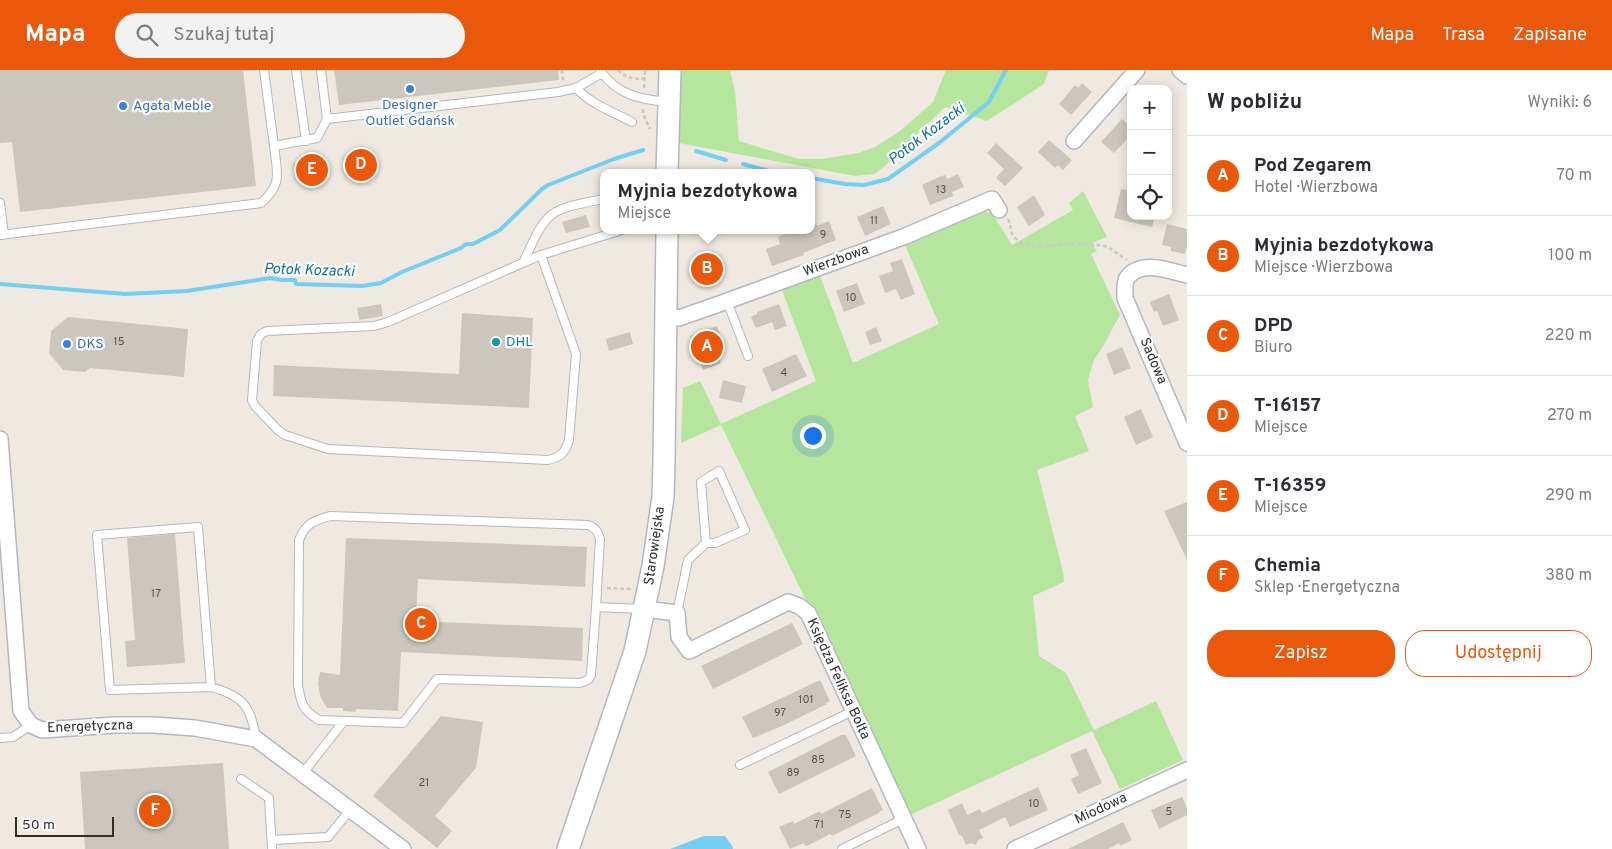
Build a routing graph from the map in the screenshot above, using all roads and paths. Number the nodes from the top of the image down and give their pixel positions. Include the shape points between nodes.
1 (264, 70) edge
2 (296, 70) edge
3 (321, 70) edge
4 (618, 70) edge
5 (645, 70) edge
6 (670, 70) edge
7 (1138, 70) edge
8 (1180, 70) edge
9 (601, 72) edge
10 (1187, 76) edge
11 (576, 88) junction
12 (669, 102) junction
13 (643, 114) dead end
14 (326, 119) junction
15 (632, 122) dead end
16 (652, 135) dead end
17 (306, 141) junction
18 (1074, 141) dead end
19 (274, 146) junction
20 (667, 166) edge
21 (600, 200) edge
22 (0, 203) edge
23 (999, 210) dead end
24 (1011, 224) dead end
25 (609, 234) edge
26 (666, 234) edge
27 (2, 235) edge
28 (541, 255) junction
29 (524, 261) junction
30 (1131, 275) junction
31 (1187, 275) edge
32 (727, 301) junction
33 (666, 316) junction
34 (748, 356) dead end
35 (0, 439) edge
36 (1187, 443) edge
37 (1, 488) edge
38 (706, 543) junction
39 (598, 587) junction
40 (637, 590) dead end
41 (596, 606) junction
42 (645, 609) junction
43 (676, 613) junction
44 (211, 687) junction
45 (853, 711) junction
46 (344, 721) junction
47 (31, 725) junction
48 (0, 738) edge
49 (256, 739) junction
50 (740, 765) dead end
51 (1187, 770) edge
52 (303, 773) junction
53 (241, 779) dead end
54 (351, 810) junction
55 (903, 819) junction
56 (272, 840) junction
57 (272, 849) edge
58 (402, 849) edge
59 (568, 849) edge
60 (842, 849) edge
61 (918, 849) edge
62 (1015, 849) edge

1 - 19 lane
2 - 17 lane
3 - 14 lane
4 - 5 path via 635,80 645,78
6 - 12 street
7 - 18 street
8 - 10 street
9 - 11 lane
9 - 12 lane via 613,86 630,95
11 - 14 lane
11 - 15 lane via 595,103
12 - 20 street
13 - 16 path
14 - 17 lane via 317,138
17 - 19 lane
19 - 27 lane via 277,178 273,193 261,204
21 - 29 lane via 552,214
22 - 27 lane
23 - 32 street, Wierzbowa via 992,199 902,237
24 - 30 path via 1011,232 1017,240 1028,245 1107,246 1132,262
25 - 28 lane
26 - 33 street, Starowiejska
28 - 29 lane
28 - 29 lane via 576,354 569,440 559,457 548,460 328,449 286,435 255,406 252,400 257,341 261,334 267,331 374,326
30 - 31 street via 1143,268 1159,268
30 - 36 street, Sadowa via 1125,284 1125,298
32 - 33 street, Wierzbowa via 679,318
32 - 34 lane
33 - 42 street, Starowiejska via 662,497
35 - 37 street, Energetyczna
37 - 47 street, Energetyczna via 21,711
38 - 38 lane via 715,543 745,530 718,471 701,482
38 - 43 lane via 688,560
39 - 40 path
39 - 41 lane
39 - 46 lane via 600,539 598,532 588,525 330,516 313,520 299,540 300,698 307,712 319,720
41 - 42 lane
41 - 46 lane via 588,680 580,683 437,679 403,723
42 - 43 street
42 - 59 street, Starowiejska via 635,651
43 - 45 street, Księdza Feliksa Bolta via 679,637 689,651 788,602 799,606 808,613
44 - 44 lane via 198,527 96,535 110,690
44 - 49 lane via 234,695 244,704 252,716
45 - 50 lane
45 - 55 street, Księdza Feliksa Bolta
46 - 52 lane
47 - 48 lane via 14,737
47 - 49 street, Energetyczna via 42,730 154,725 195,728
49 - 52 street, Energetyczna
51 - 62 street, Miodowa
52 - 54 street, Energetyczna
53 - 56 lane via 268,798
54 - 56 lane via 328,837
54 - 58 street, Energetyczna
55 - 60 lane
55 - 61 street, Księdza Feliksa Bolta
56 - 57 lane

